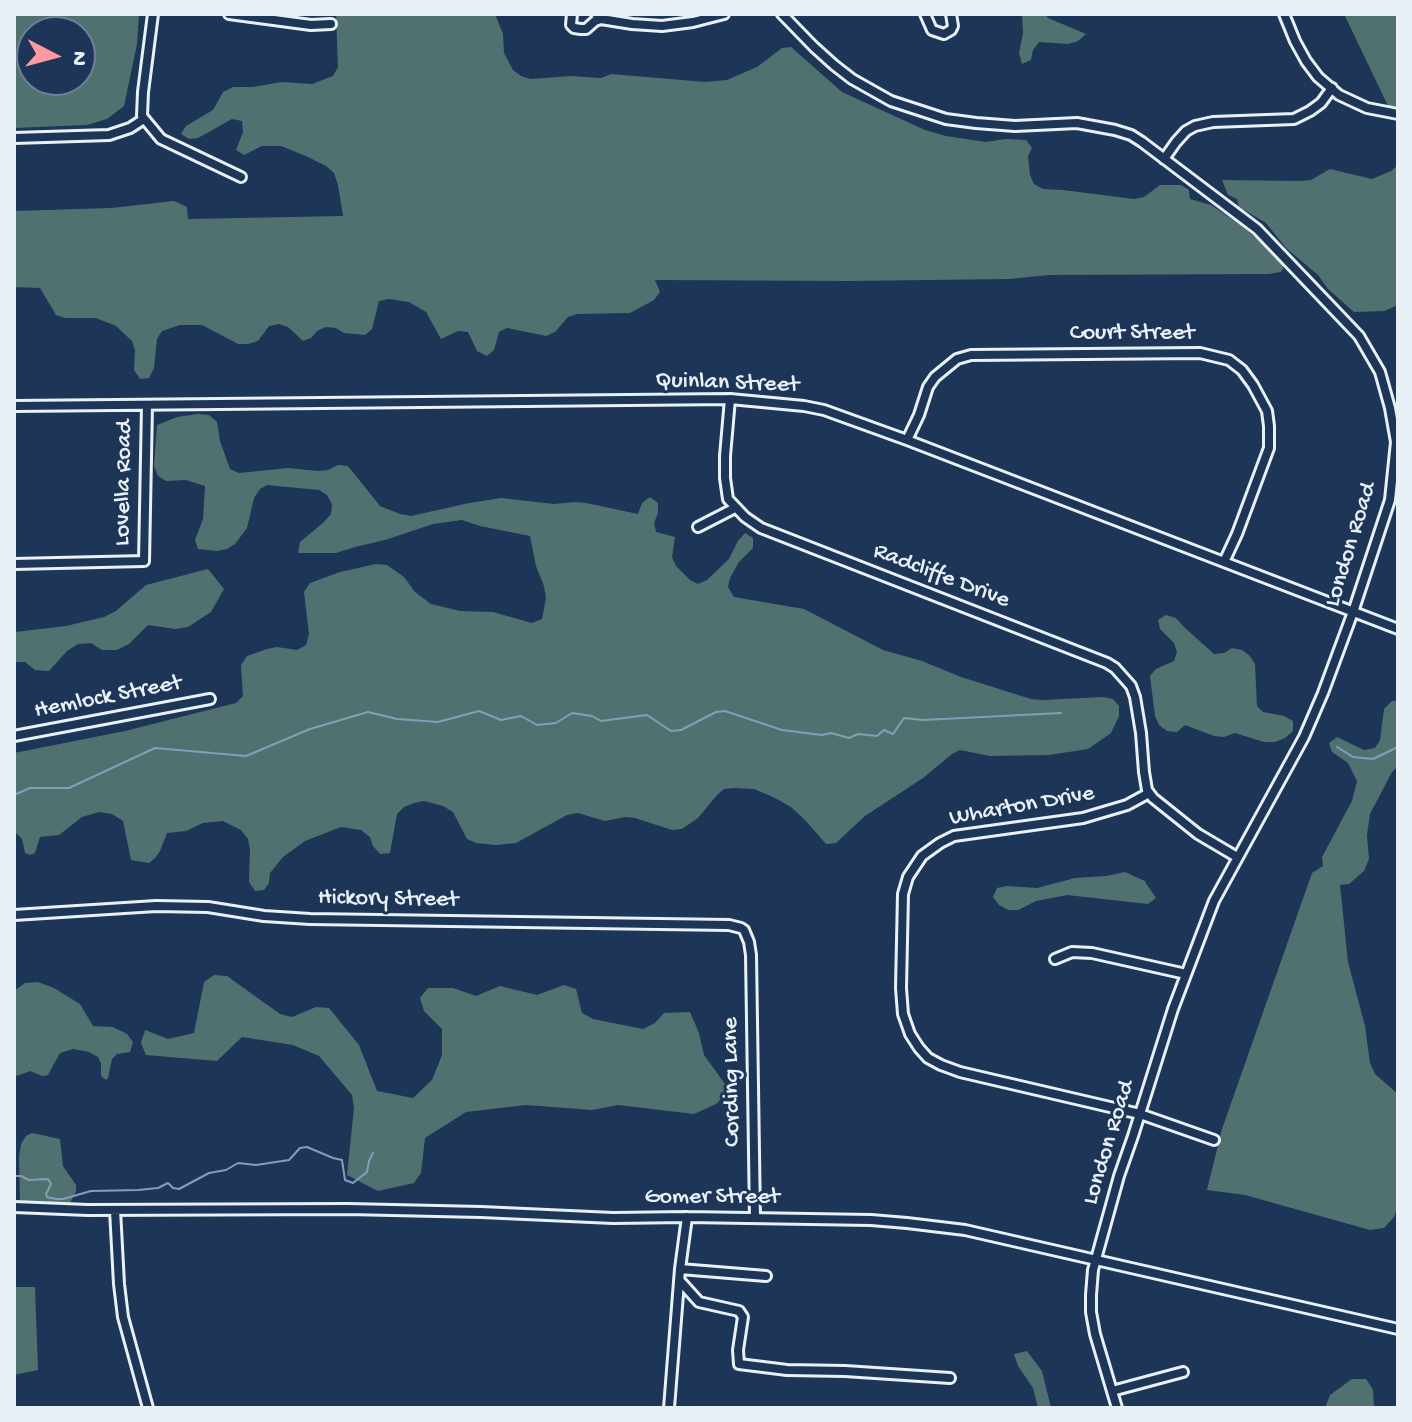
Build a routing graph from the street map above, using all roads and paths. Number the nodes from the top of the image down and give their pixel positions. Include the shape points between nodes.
1 (153, 14) edge
2 (229, 14) edge
3 (572, 14) edge
4 (724, 14) edge
5 (782, 14) edge
6 (925, 14) edge
7 (951, 14) edge
8 (1284, 14) edge
9 (599, 16) edge
10 (331, 24) dead end
11 (1332, 88) junction
12 (1398, 114) edge
13 (144, 119) junction
14 (14, 138) edge
15 (1164, 159) junction
16 (241, 177) dead end
17 (730, 399) junction
18 (147, 405) junction
19 (14, 406) edge
20 (907, 440) junction
21 (735, 508) junction
22 (698, 527) dead end
23 (1224, 562) junction
24 (14, 564) edge
25 (1353, 612) junction
26 (1398, 629) edge
27 (210, 699) dead end
28 (14, 736) edge
29 (1149, 793) junction
30 (1237, 857) junction
31 (14, 915) edge
32 (750, 946) joint
33 (1055, 959) dead end
34 (1186, 974) junction
35 (1140, 1114) junction
36 (1214, 1140) dead end
37 (14, 1207) edge
38 (115, 1210) junction
39 (687, 1217) junction
40 (755, 1218) junction
41 (1096, 1261) junction
42 (680, 1269) junction
43 (766, 1276) dead end
44 (680, 1281) junction
45 (1398, 1329) edge
46 (1183, 1372) dead end
47 (950, 1378) dead end
48 (1112, 1391) junction
49 (148, 1408) edge
50 (669, 1408) edge
51 (1117, 1408) edge

1 - 13 street
2 - 10 street
3 - 9 street via 571,25 581,29
4 - 9 street via 662,26
5 - 15 street, London Road via 834,65 891,101 976,123 1096,126 1131,135
6 - 7 street via 932,30 944,34 953,26
8 - 11 street via 1306,61
11 - 12 street via 1367,108
11 - 15 street via 1321,103 1294,119 1195,126
13 - 14 street via 109,135
13 - 16 street via 161,139
15 - 25 street, London Road via 1257,229 1359,336 1380,372 1396,442 1393,475 1382,528
17 - 18 street, Quinlan Street
17 - 20 street, Quinlan Street via 824,410
17 - 21 street via 725,478
18 - 19 street, Quinlan Street
18 - 24 street, Lovella Road via 144,561
20 - 23 street, Quinlan Street
20 - 23 street, Court Street via 935,377 971,355 1200,353 1229,360 1242,370 1267,411 1269,448
21 - 22 street
21 - 29 street, Radcliffe Drive via 761,528 1115,668 1135,697
23 - 25 street, Quinlan Street
25 - 26 street, Quinlan Street
25 - 30 street, London Road via 1304,737
27 - 28 street, Hemlock Street
29 - 30 street via 1198,834
29 - 35 street, Wharton Drive via 1083,818 954,836 922,856 903,894 903,1014 928,1058 960,1072
30 - 34 street, London Road
31 - 32 street, Hickory Street via 156,906 375,921 729,925 744,930
32 - 40 street, Cording Lane
33 - 34 street via 1072,952 1092,953
34 - 35 street, London Road
35 - 36 street, Wharton Drive
35 - 41 street, London Road
37 - 38 street, Gomer Street
38 - 39 street, Gomer Street
38 - 49 street via 123,1317
39 - 40 street, Gomer Street
39 - 42 street
40 - 41 street, Gomer Street via 871,1220 961,1230
41 - 45 street, Gomer Street
41 - 48 street, London Road via 1091,1312
42 - 43 street
42 - 44 street
44 - 47 street via 699,1302 739,1311 739,1364
44 - 50 street
46 - 48 street
48 - 51 street, London Road

